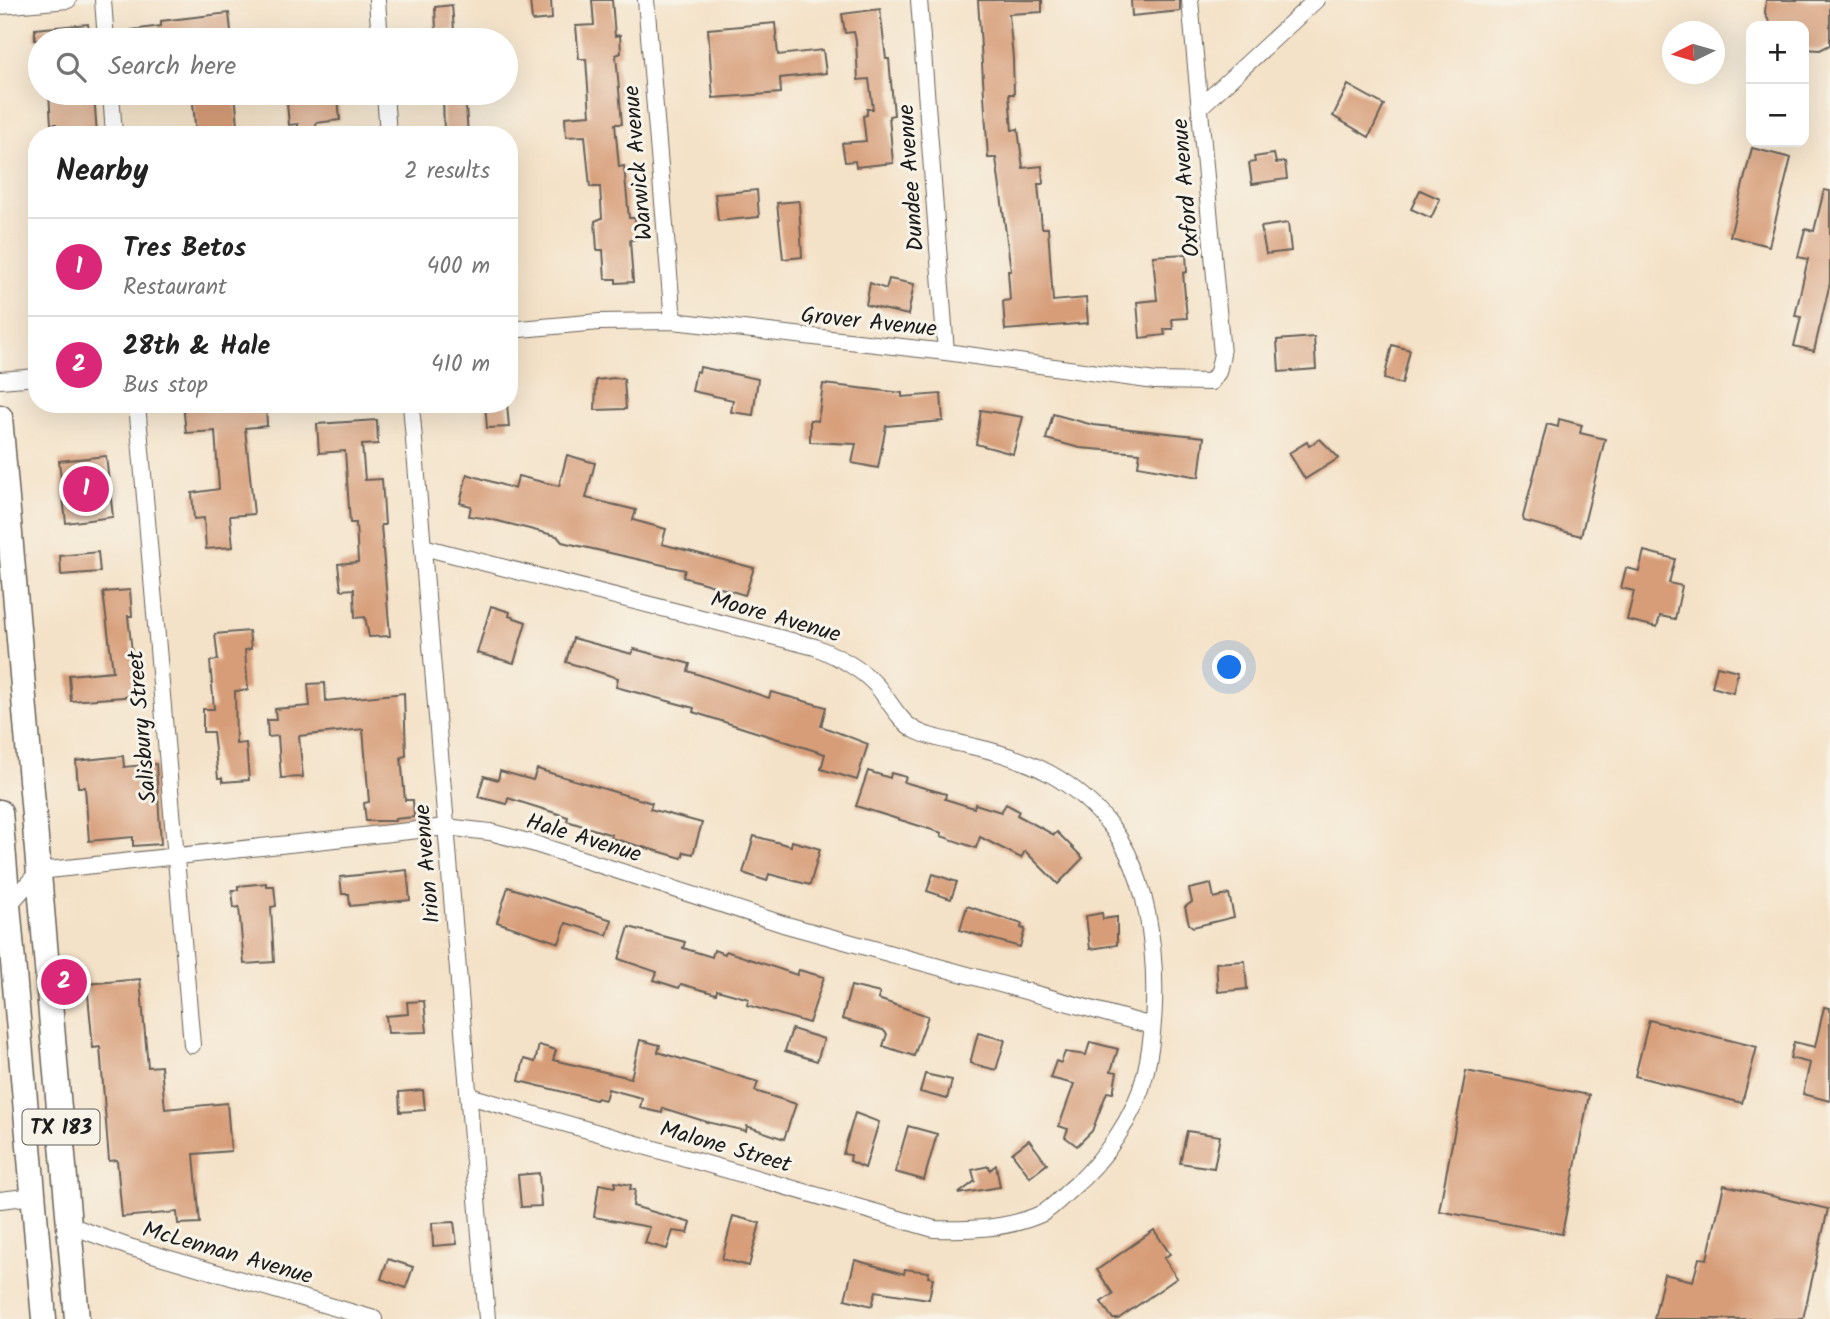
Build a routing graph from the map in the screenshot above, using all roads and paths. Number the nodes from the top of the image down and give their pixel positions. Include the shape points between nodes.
1 (68, 0) edge
2 (103, 0) edge
3 (377, 0) edge
4 (646, 0) edge
5 (919, 0) edge
6 (1191, 0) edge
7 (1316, 0) edge
8 (0, 6) edge
9 (105, 28) edge
10 (379, 28) edge
11 (112, 105) edge
12 (386, 105) edge
13 (1200, 107) junction
14 (113, 126) edge
15 (387, 126) edge
16 (673, 321) junction
17 (518, 329) edge
18 (946, 352) junction
19 (1218, 372) joint
20 (28, 378) edge
21 (0, 380) edge
22 (139, 413) edge
23 (412, 413) edge
24 (0, 418) edge
25 (423, 547) junction
26 (0, 812) edge
27 (446, 827) junction
28 (175, 856) junction
29 (39, 871) junction
30 (4, 906) edge
31 (18, 1011) junction
32 (1152, 1026) junction
33 (192, 1045) dead end
34 (469, 1096) junction
35 (34, 1196) junction
36 (0, 1200) edge
37 (69, 1225) junction
38 (971, 1230) joint
39 (44, 1319) edge
40 (77, 1319) edge
41 (374, 1319) edge
42 (487, 1319) edge

1 - 8 street
2 - 9 street
3 - 10 street
4 - 16 street, Warwick Avenue
5 - 18 street, Dundee Avenue
6 - 13 street, Oxford Avenue
7 - 13 street
11 - 14 street
12 - 15 street
13 - 19 street, Oxford Avenue via 1222,354
16 - 17 street, Grover Avenue
16 - 18 street, Grover Avenue
18 - 19 street, Grover Avenue via 1155,381 1211,382
20 - 21 street
22 - 28 street, Salisbury Street
23 - 25 street, Irion Avenue
24 - 29 main road, TX 183
25 - 27 street, Irion Avenue
25 - 32 street, Moore Avenue via 815,646 840,657 875,683 913,730 1017,756 1049,772 1093,805 1115,832 1133,867 1147,910 1154,987
26 - 30 main road, TX 183
27 - 28 street, Hale Avenue
27 - 32 street, Hale Avenue via 532,844 783,923
27 - 34 street, Irion Avenue
28 - 29 street, Hale Avenue
28 - 33 street, Salisbury Street
29 - 30 street
29 - 37 main road, TX 183
30 - 31 main road, TX 183
31 - 35 main road, TX 183
31 - 37 main road via 41,1103 50,1209 56,1220
32 - 38 street, Moore Avenue via 1145,1076 1135,1104 1092,1171 1045,1212 1014,1224
34 - 38 street, Malone Street via 934,1229
34 - 42 street, Irion Avenue
35 - 36 street
35 - 39 main road, TX 183
37 - 40 main road, TX 183
37 - 41 street, McLennan Avenue

